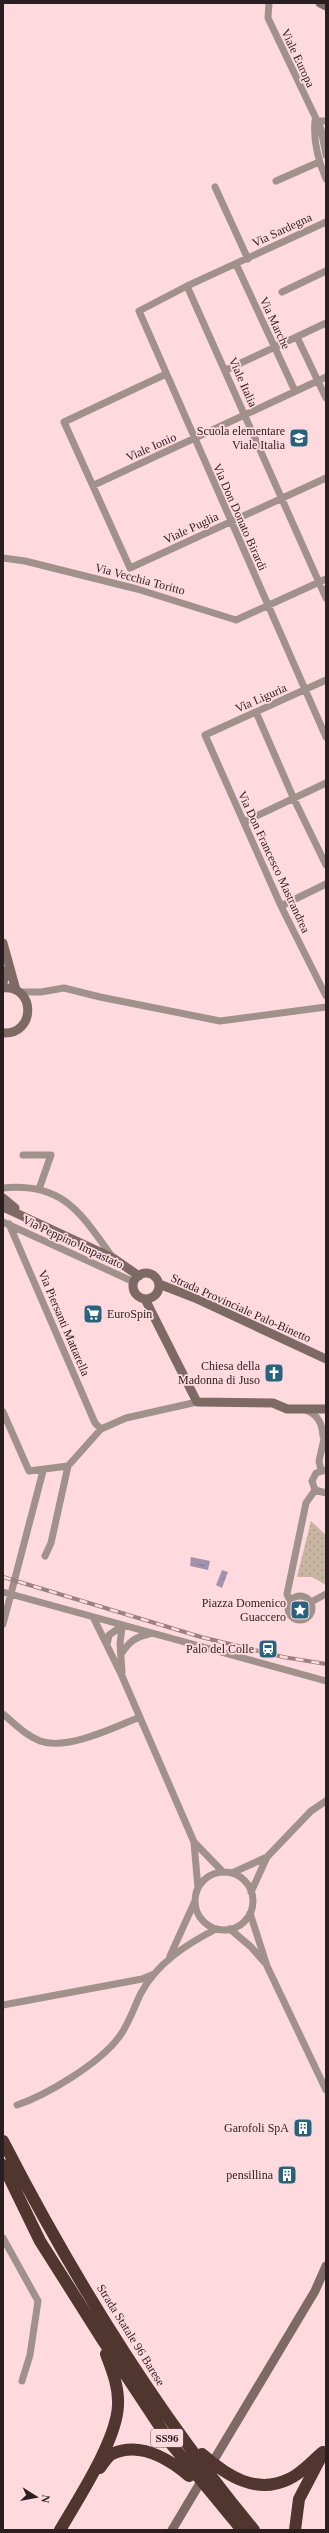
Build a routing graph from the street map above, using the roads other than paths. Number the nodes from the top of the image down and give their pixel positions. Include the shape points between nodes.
1 (269, 3) edge
2 (320, 3) edge
3 (326, 6) edge
4 (316, 121) junction
5 (326, 121) edge
6 (326, 155) edge
7 (319, 162) junction
8 (326, 179) edge
9 (276, 181) dead end
10 (215, 187) dead end
11 (326, 222) edge
12 (248, 258) junction
13 (236, 264) junction
14 (326, 271) edge
15 (187, 286) junction
16 (282, 292) dead end
17 (326, 323) edge
18 (297, 337) junction
19 (274, 347) junction
20 (226, 370) junction
21 (166, 374) junction
22 (326, 377) edge
23 (318, 380) junction
24 (295, 391) junction
25 (326, 398) edge
26 (246, 414) junction
27 (194, 439) junction
28 (326, 478) edge
29 (94, 485) junction
30 (283, 498) junction
31 (230, 521) junction
32 (3, 558) edge
33 (326, 579) edge
34 (319, 582) junction
35 (326, 598) edge
36 (267, 605) junction
37 (326, 680) edge
38 (306, 690) junction
39 (256, 712) junction
40 (205, 735) joint
41 (326, 737) edge
42 (326, 783) edge
43 (293, 797) junction
44 (244, 822) junction
45 (326, 865) edge
46 (326, 884) edge
47 (281, 906) junction
48 (3, 943) edge
49 (8, 967) junction
50 (3, 982) edge
51 (3, 988) edge
52 (18, 991) junction
53 (41, 992) junction
54 (326, 996) edge
55 (28, 1005) junction
56 (326, 1007) edge
57 (4, 1034) edge
58 (23, 1155) dead end
59 (3, 1188) edge
60 (39, 1189) junction
61 (3, 1198) edge
62 (3, 1207) edge
63 (22, 1214) junction
64 (6, 1223) edge
65 (113, 1258) junction
66 (136, 1279) junction
67 (159, 1284) junction
68 (145, 1299) junction
69 (321, 1356) edge
70 (197, 1402) junction
71 (305, 1409) junction
72 (326, 1409) edge
73 (3, 1412) edge
74 (101, 1429) junction
75 (326, 1430) edge
76 (324, 1438) junction
77 (68, 1466) junction
78 (324, 1470) edge
79 (43, 1471) junction
80 (315, 1490) junction
81 (326, 1493) edge
82 (45, 1556) dead end
83 (3, 1592) edge
84 (326, 1594) edge
85 (290, 1601) junction
86 (311, 1602) junction
87 (94, 1619) junction
88 (3, 1624) edge
89 (122, 1626) junction
90 (151, 1634) junction
91 (107, 1645) junction
92 (121, 1654) junction
93 (122, 1676) junction
94 (326, 1681) edge
95 (3, 1714) edge
96 (140, 1717) junction
97 (326, 1801) edge
98 (194, 1842) junction
99 (267, 1857) junction
100 (223, 1872) junction
101 (232, 1873) junction
102 (198, 1888) junction
103 (251, 1892) junction
104 (195, 1901) junction
105 (250, 1913) junction
106 (216, 1929) junction
107 (230, 1929) junction
108 (168, 1960) junction
109 (267, 1966) junction
110 (154, 1974) junction
111 (3, 2005) edge
112 (326, 2090) edge
113 (17, 2106) dead end
114 (3, 2141) edge
115 (3, 2165) edge
116 (3, 2238) edge
117 (326, 2266) edge
118 (326, 2277) edge
119 (315, 2291) junction
120 (102, 2339) junction
121 (22, 2381) dead end
122 (179, 2434) junction
123 (324, 2449) edge
124 (91, 2478) junction
125 (211, 2495) junction
126 (60, 2530) edge
127 (172, 2530) edge
128 (242, 2530) edge
129 (254, 2530) edge
130 (295, 2530) edge

1 - 4 street, Viale Europa via 268,18
2 - 3 street
4 - 5 street
4 - 6 street, Viale Europa via 321,129
4 - 7 street, Viale Europa via 314,132
7 - 8 street, Viale Europa
7 - 9 street
10 - 12 street, Via Sardegna
11 - 12 street, Via Sardegna
12 - 13 street, Via Sardegna
13 - 15 street, Via Sardegna
13 - 19 street, Via Marche
14 - 16 street
15 - 20 street, Viale Italia
15 - 21 street, Via Don Donato Birardi via 139,311
17 - 18 street
18 - 19 street
18 - 23 street
19 - 20 street
19 - 24 street, Via Marche
20 - 26 street, Viale Italia
21 - 27 street, Via Don Donato Birardi
21 - 29 street via 64,422
22 - 23 street, Viale Ionio
23 - 24 street, Viale Ionio
23 - 25 street
24 - 26 street, Viale Ionio
26 - 27 street, Viale Ionio
26 - 30 street, Viale Italia
27 - 29 street, Viale Ionio
27 - 31 street, Via Don Donato Birardi
28 - 30 street, Viale Puglia
29 - 31 street, Viale Puglia via 130,568
30 - 31 street, Viale Puglia
30 - 34 street, Viale Italia
31 - 36 street, Via Don Donato Birardi
32 - 36 street, Via Vecchia Toritto via 25,561 144,591 236,620
33 - 34 street, Via Vecchia Toritto
34 - 35 street, Viale Italia
34 - 36 street, Via Vecchia Toritto
36 - 38 street, Via Don Donato Birardi
37 - 38 street, Via Liguria
38 - 39 street, Via Liguria
38 - 41 street, Via Don Donato Birardi
39 - 40 street, Via Liguria
39 - 43 street
40 - 44 street, Via Don Francesco Mastrandrea
42 - 43 street
43 - 44 street
43 - 45 street
44 - 47 street, Via Don Francesco Mastrandrea
46 - 47 street
47 - 54 street, Via Don Francesco Mastrandrea
48 - 49 street
49 - 50 street
49 - 52 street
51 - 52 street
52 - 53 street
52 - 55 street
53 - 55 street
53 - 56 street via 64,988 220,1021
55 - 57 street via 27,1019 23,1026 12,1033
58 - 60 street via 51,1156
59 - 60 street
60 - 65 street via 59,1197 80,1212
61 - 63 street
62 - 63 street
63 - 65 street
64 - 66 street, Via Peppino Impastato
64 - 74 street, Via Piersanti Mattarella via 95,1423
65 - 66 street
66 - 67 street via 149,1274 155,1277
66 - 68 street via 136,1294
67 - 68 street via 156,1295
67 - 69 street, Strada Provinciale Palo-Binetto
68 - 70 street
70 - 71 street via 272,1403 287,1408
70 - 74 street via 126,1418
71 - 72 street
71 - 76 street via 315,1413 321,1422
73 - 79 street via 29,1471
74 - 77 street
75 - 76 street
76 - 78 street via 319,1461
77 - 79 street
77 - 82 street via 51,1543
78 - 80 street via 312,1478
79 - 88 street
80 - 81 street
80 - 85 street via 306,1503 287,1594
83 - 87 street
84 - 86 street
85 - 86 street via 301,1596
85 - 86 street via 288,1608 291,1615 301,1620 311,1614
87 - 89 street
87 - 91 street
89 - 90 street
89 - 91 street via 109,1635
89 - 92 street
90 - 92 street via 128,1643
90 - 94 street
91 - 93 street
92 - 93 street
93 - 96 street
95 - 96 street via 22,1731 42,1741 65,1742 86,1739
96 - 98 street
97 - 99 street via 311,1811
98 - 100 street
98 - 102 street
99 - 101 street
99 - 103 street
100 - 101 street
100 - 102 street via 208,1877
101 - 103 street via 241,1878
102 - 104 street
103 - 105 street
104 - 106 street via 201,1919
104 - 108 street
105 - 107 street via 245,1921
105 - 109 street
106 - 107 street
106 - 108 street via 195,1940
107 - 109 street via 252,1947
108 - 110 street
109 - 112 street
110 - 111 street via 142,1979
110 - 113 street via 114,2043 52,2090
114 - 122 highway, Strada Statale 96 Barese via 82,2284 136,2372
115 - 120 highway via 40,2240
116 - 121 street via 38,2301 30,2355
117 - 119 street
118 - 119 street
119 - 127 street
120 - 124 highway via 117,2387 118,2405 116,2423
120 - 125 highway, SS96 via 172,2445
122 - 123 highway via 220,2470 242,2482 263,2486 290,2479
122 - 129 highway, Strada Statale 96 Barese
123 - 130 highway via 299,2499
124 - 125 highway via 112,2454 128,2450 145,2450 178,2466
124 - 126 highway
125 - 128 highway, SS96

